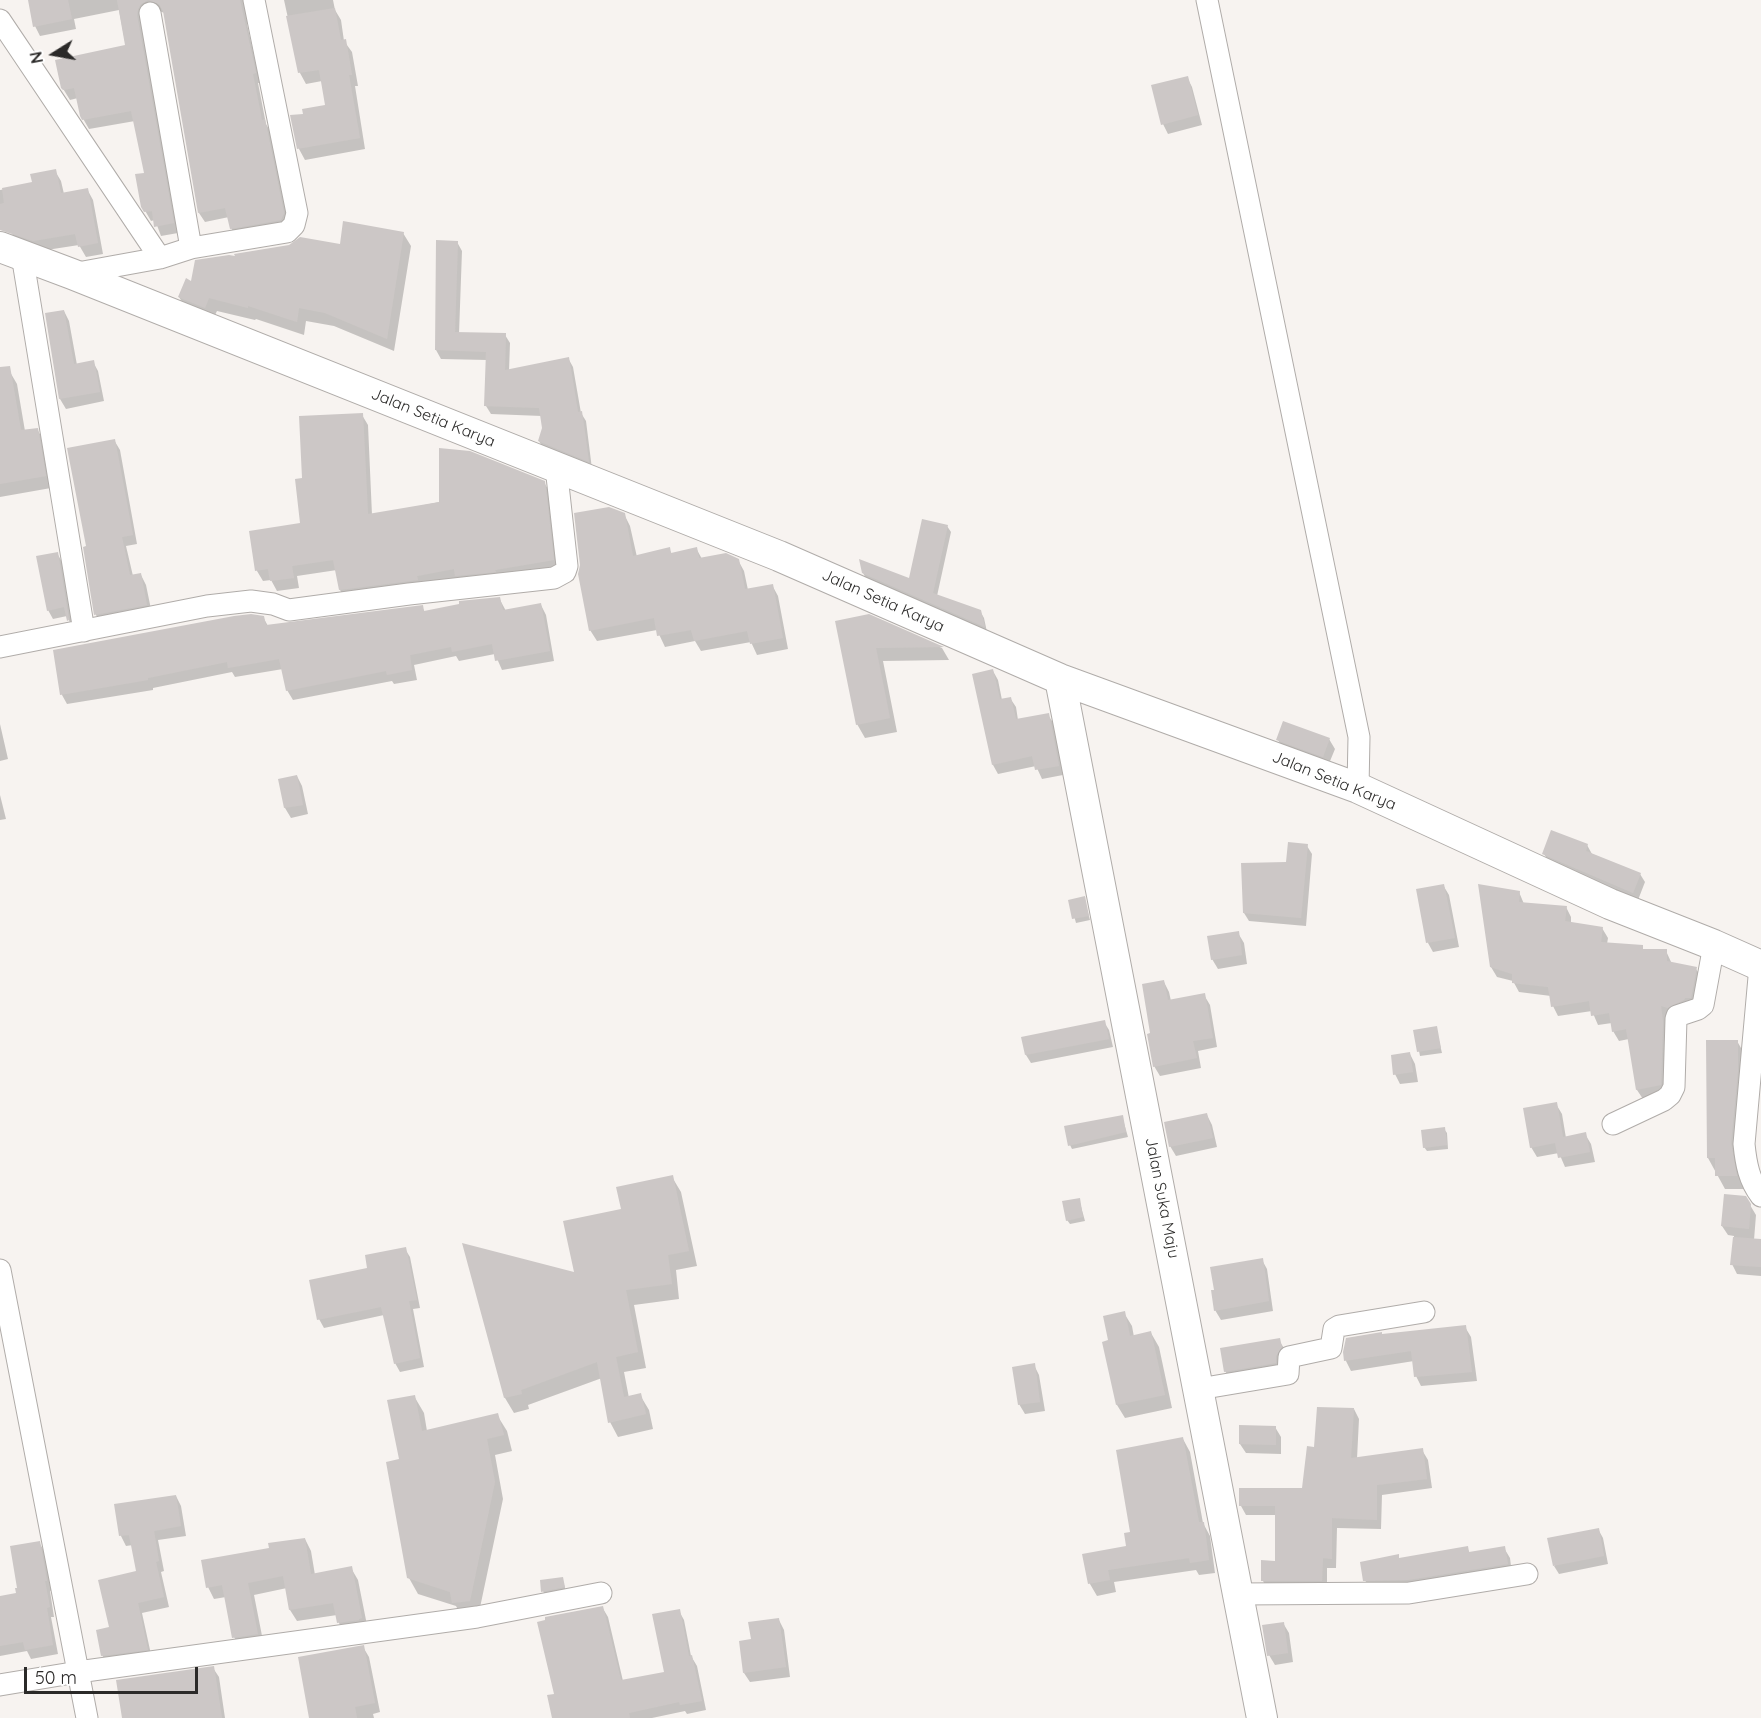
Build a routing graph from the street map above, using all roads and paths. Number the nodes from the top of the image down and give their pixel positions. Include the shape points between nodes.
1 (254, 0) edge
2 (1208, 0) edge
3 (150, 13) dead end
4 (0, 20) edge
5 (191, 249) junction
6 (11, 251) edge
7 (160, 258) junction
8 (72, 274) junction
9 (556, 467) junction
10 (84, 631) junction
11 (0, 647) edge
12 (1060, 679) junction
13 (1358, 788) junction
14 (1714, 945) junction
15 (1761, 966) edge
16 (1613, 1124) dead end
17 (1761, 1196) edge
18 (0, 1270) edge
19 (1424, 1312) dead end
20 (1199, 1389) junction
21 (1527, 1574) dead end
22 (601, 1593) dead end
23 (1238, 1594) junction
24 (78, 1672) junction
25 (0, 1685) edge
26 (87, 1718) edge
27 (1262, 1718) edge

1 - 5 street via 297,213 294,225 287,232
2 - 13 street via 1360,747
3 - 5 street
4 - 7 street
5 - 7 street
6 - 8 main road, Jalan Setia Karya
6 - 10 street
7 - 8 street
8 - 9 main road, Jalan Setia Karya
9 - 10 street via 567,566 565,572 554,578 290,610 251,601 229,603
9 - 12 main road, Jalan Setia Karya via 779,556
10 - 11 street
12 - 13 main road, Jalan Setia Karya
12 - 20 main road, Jalan Suka Maju
13 - 14 main road, Jalan Setia Karya via 1610,904
14 - 15 main road, Jalan Setia Karya
14 - 16 street via 1703,1005 1676,1019 1674,1087 1670,1095
15 - 17 street via 1744,1144 1752,1184
18 - 24 street
19 - 20 street via 1339,1326 1334,1329 1331,1348 1289,1358 1288,1374
20 - 23 main road, Jalan Suka Maju
21 - 23 street via 1409,1593
22 - 24 street via 477,1617
23 - 27 main road, Jalan Suka Maju
24 - 25 street
24 - 26 street

